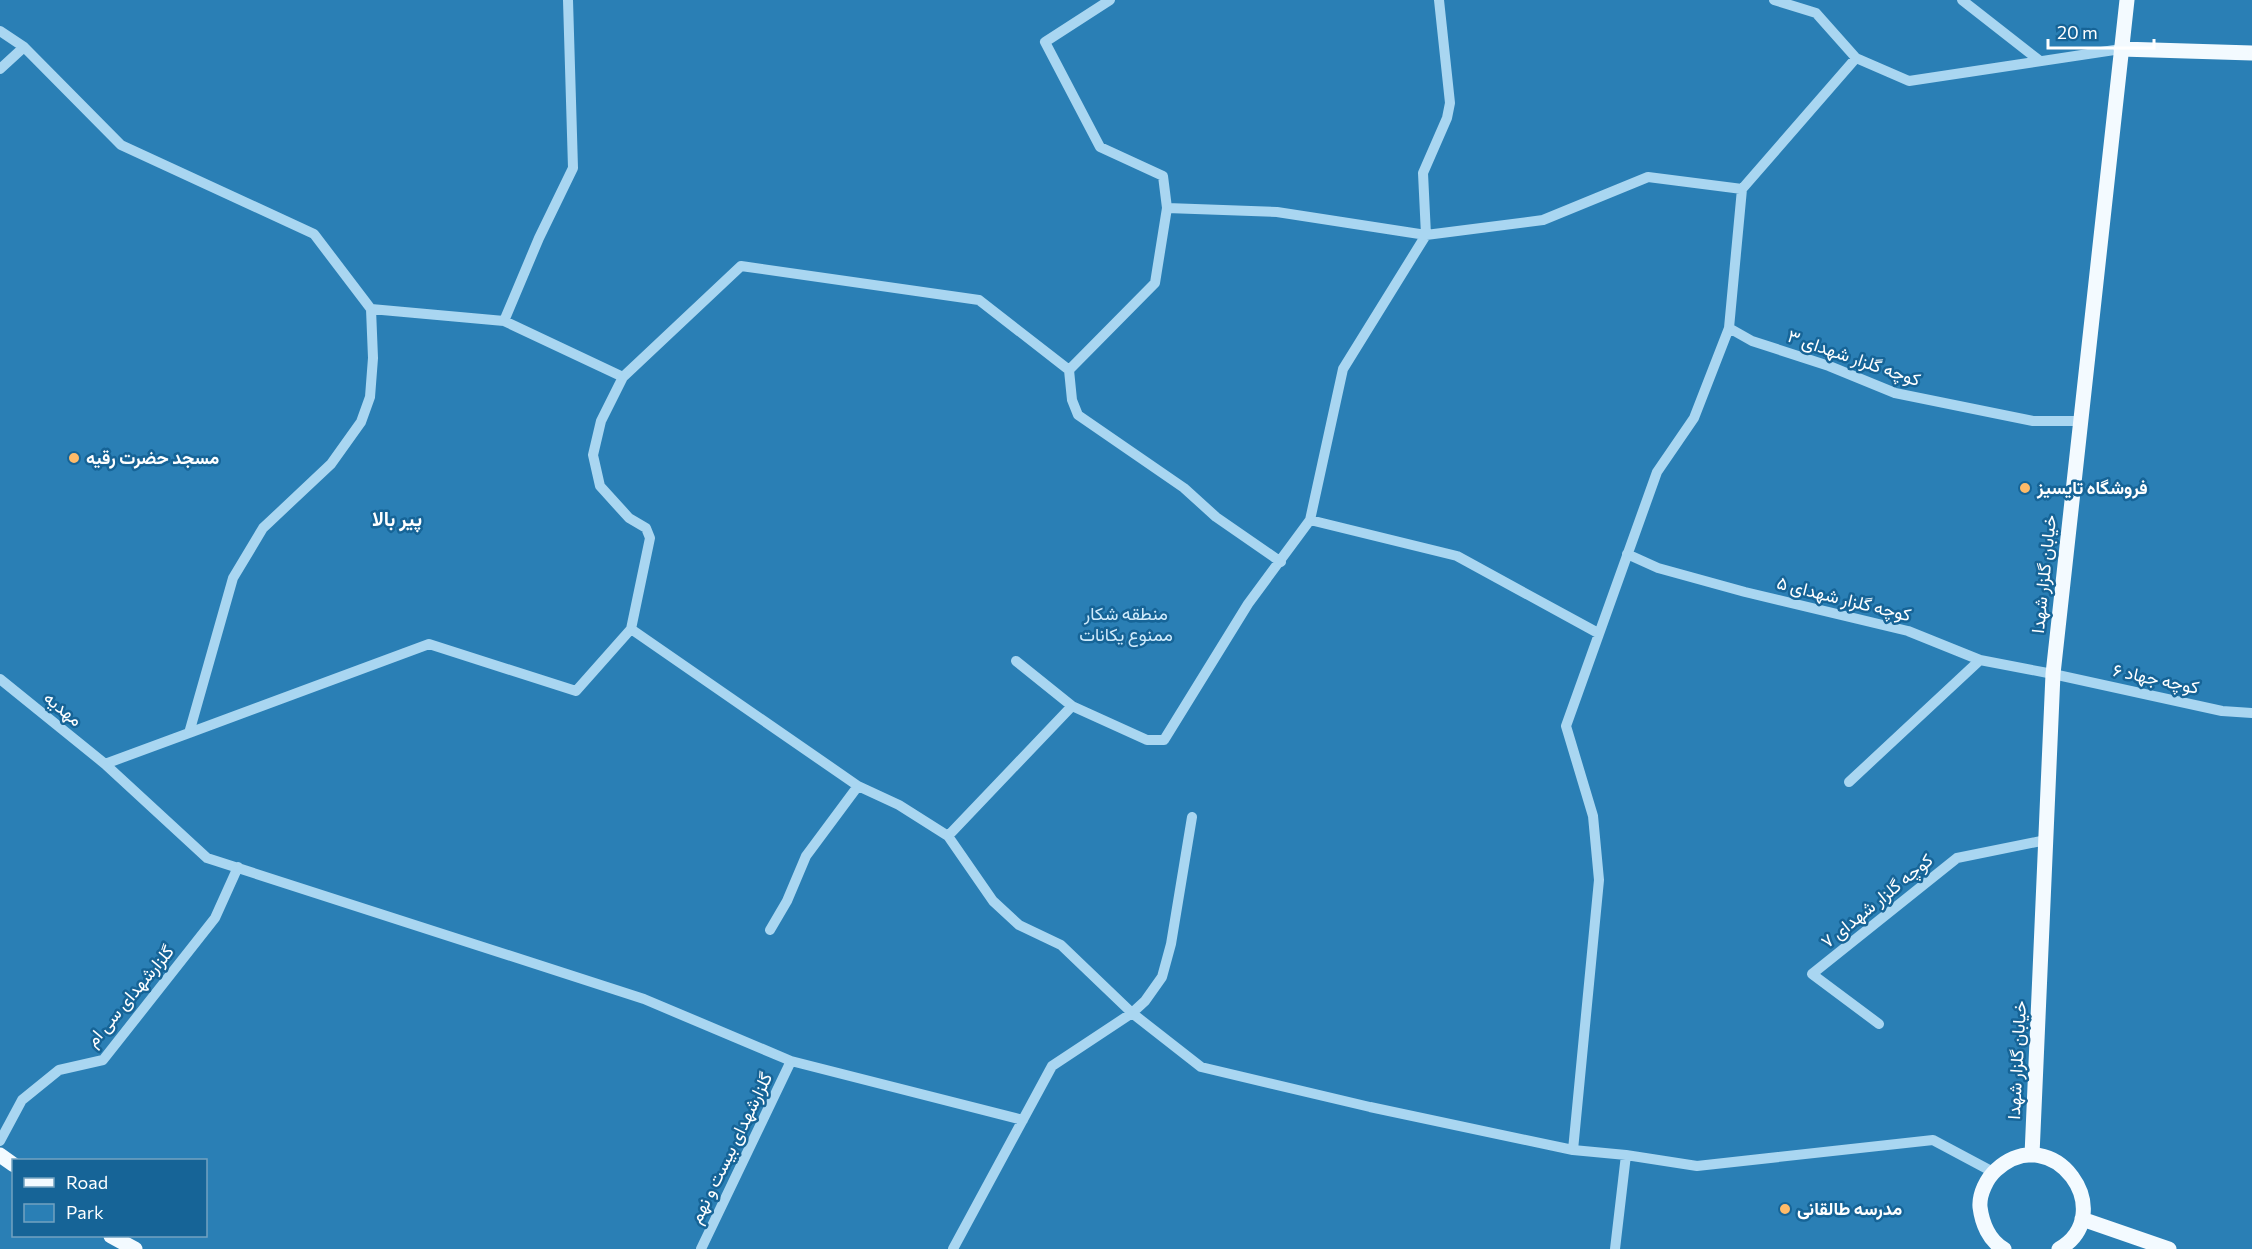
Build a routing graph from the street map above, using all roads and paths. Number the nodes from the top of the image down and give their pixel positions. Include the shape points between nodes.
1 (568, 0) edge
2 (1110, 0) edge
3 (1439, 0) edge
4 (1774, 0) edge
5 (1962, 0) edge
6 (2127, 0) edge
7 (0, 31) edge
8 (24, 47) junction
9 (2121, 49) junction
10 (2252, 52) edge
11 (1856, 58) junction
12 (2040, 61) junction
13 (0, 69) edge
14 (1742, 189) junction
15 (1167, 208) junction
16 (1426, 235) junction
17 (371, 309) junction
18 (504, 321) junction
19 (1729, 328) junction
20 (1070, 370) junction
21 (624, 377) junction
22 (2079, 421) junction
23 (1310, 520) junction
24 (1628, 554) junction
25 (1281, 562) junction
26 (631, 629) junction
27 (1598, 633) junction
28 (1016, 660) dead end
29 (1980, 660) junction
30 (2053, 674) junction
31 (0, 679) edge
32 (1072, 706) junction
33 (2252, 712) edge
34 (189, 733) junction
35 (105, 764) junction
36 (1849, 782) dead end
37 (858, 786) junction
38 (1192, 817) dead end
39 (948, 836) junction
40 (2046, 840) junction
41 (238, 867) junction
42 (770, 930) dead end
43 (1132, 1013) junction
44 (1879, 1024) dead end
45 (791, 1060) junction
46 (1023, 1120) junction
47 (0, 1141) edge
48 (1573, 1150) junction
49 (1626, 1155) junction
50 (2032, 1155) junction
51 (1993, 1172) junction
52 (2082, 1219) junction
53 (113, 1237) edge
54 (135, 1249) edge
55 (701, 1249) edge
56 (953, 1249) edge
57 (1616, 1249) edge
58 (2004, 1249) edge
59 (2059, 1249) edge
60 (2169, 1249) edge

1 - 18 street via 573,168
2 - 15 street via 1045,42 1100,147 1163,176
3 - 16 street via 1450,102 1448,118 1424,173
4 - 11 street via 1816,13
5 - 12 street
6 - 9 main road, خیابان گلزار شهدا
7 - 8 street
8 - 13 street
8 - 17 street via 121,145 314,234
9 - 10 main road
9 - 12 street
9 - 22 main road, خیابان گلزار شهدا
11 - 12 street via 1909,81
11 - 14 street
14 - 16 street via 1648,177 1543,220
14 - 19 street
15 - 16 street via 1277,212
15 - 20 street via 1155,284
16 - 23 street via 1343,369
17 - 18 street
17 - 34 street via 370,397 361,422 331,464 263,528 233,578
18 - 21 street
19 - 22 street, کوچه گلزار شهدای ۳ via 1752,341 1895,393 2033,421
19 - 24 street via 1694,417 1657,472
20 - 21 street via 979,300 741,266
20 - 25 street via 1072,400 1078,415 1184,488 1216,517
21 - 26 street via 602,422 592,455 600,486 629,518 646,528 650,538
22 - 30 main road, خیابان گلزار شهدا
23 - 25 street
23 - 27 street via 1457,556
24 - 27 street
24 - 29 street, کوچه گلزار شهدای ۵ via 1658,568 1745,592 1908,631
25 - 32 street via 1248,604 1164,740 1147,740
26 - 34 street via 576,691 429,644
26 - 37 street
27 - 48 street via 1566,726 1593,816 1599,880
28 - 32 street
29 - 30 street, کوچه گلزار شهدای ۵
29 - 36 street
30 - 33 street, کوچه جهاد ۶ via 2223,711
30 - 40 main road, خیابان گلزار شهدا
31 - 35 street, مهدیه
32 - 39 street
34 - 35 street
35 - 41 street, مهدیه via 207,858
37 - 39 street via 899,805
37 - 42 street via 806,856
38 - 43 street via 1162,977
39 - 43 street via 993,900 1019,925 1061,945
40 - 44 street, کوچه گلزار شهدای ۷ via 1957,858 1812,975
40 - 50 main road, خیابان گلزار شهدا
41 - 45 street, مهدیه via 644,999
41 - 47 street, گلزارشهدای سی ام via 215,918 103,1060 59,1070 22,1100
43 - 46 street via 1052,1066
43 - 48 street via 1201,1067
45 - 46 street, مهدیه
45 - 55 street, گلزارشهدای بیست و نهم
46 - 56 street
48 - 49 street
49 - 51 street via 1697,1166 1933,1140
49 - 57 street
50 - 51 main road via 2004,1163
50 - 52 main road via 2061,1164 2072,1175 2080,1188
51 - 58 main road via 1980,1203 1982,1219 1989,1234
52 - 59 main road via 2075,1234
52 - 60 main road
53 - 54 main road

